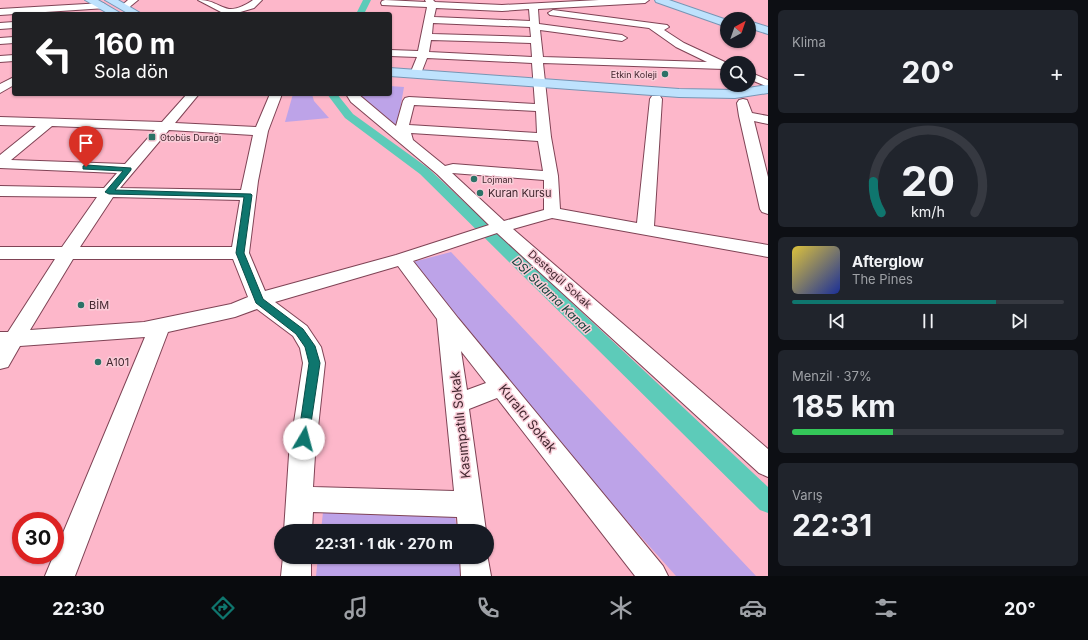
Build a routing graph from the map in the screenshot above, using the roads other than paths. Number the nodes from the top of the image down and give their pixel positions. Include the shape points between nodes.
1 (90, 0) edge
2 (134, 0) edge
3 (202, 0) edge
4 (258, 0) edge
5 (645, 0) edge
6 (660, 0) edge
7 (679, 0) edge
8 (431, 2) edge
9 (107, 3) edge
10 (465, 3) edge
11 (383, 4) edge
12 (534, 9) junction
13 (120, 11) edge
14 (0, 12) edge
15 (96, 12) edge
16 (226, 12) edge
17 (231, 12) edge
18 (720, 14) edge
19 (430, 20) junction
20 (720, 21) edge
21 (12, 25) edge
22 (534, 25) junction
23 (0, 26) edge
24 (652, 26) junction
25 (675, 27) dead end
26 (756, 27) edge
27 (768, 31) edge
28 (756, 34) edge
29 (426, 37) junction
30 (622, 38) dead end
31 (768, 38) edge
32 (12, 40) edge
33 (535, 40) junction
34 (0, 41) edge
35 (392, 53) edge
36 (423, 55) junction
37 (12, 58) edge
38 (0, 59) edge
39 (537, 60) junction
40 (720, 64) edge
41 (720, 67) edge
42 (392, 72) edge
43 (416, 74) junction
44 (756, 79) edge
45 (12, 80) edge
46 (392, 80) edge
47 (0, 81) edge
48 (12, 81) edge
49 (768, 84) edge
50 (539, 87) junction
51 (0, 89) edge
52 (768, 89) edge
53 (191, 96) edge
54 (275, 96) edge
55 (353, 96) edge
56 (656, 99) junction
57 (768, 101) edge
58 (542, 108) junction
59 (744, 109) junction
60 (768, 120) edge
61 (0, 121) edge
62 (49, 122) junction
63 (165, 126) junction
64 (261, 131) junction
65 (406, 136) junction
66 (544, 137) junction
67 (0, 163) edge
68 (128, 169) junction
69 (442, 171) junction
70 (551, 176) junction
71 (0, 191) edge
72 (109, 192) junction
73 (248, 195) junction
74 (768, 209) edge
75 (552, 213) junction
76 (497, 228) junction
77 (645, 229) junction
78 (0, 253) edge
79 (67, 253) junction
80 (240, 253) junction
81 (767, 256) edge
82 (402, 260) junction
83 (259, 300) junction
84 (447, 319) junction
85 (160, 326) junction
86 (7, 339) edge
87 (0, 361) edge
88 (502, 386) junction
89 (458, 404) junction
90 (768, 465) edge
91 (300, 500) junction
92 (469, 504) junction
93 (298, 524) edge
94 (471, 524) edge
95 (297, 564) edge
96 (475, 564) edge
97 (60, 576) edge
98 (296, 576) edge
99 (476, 576) edge
100 (654, 576) edge

1 - 9 main road
2 - 13 street
3 - 16 street
4 - 17 street via 251,6
5 - 12 street
6 - 20 main road
7 - 18 main road
8 - 10 street
8 - 11 street
8 - 19 street
9 - 13 main road
9 - 14 street
9 - 15 street
10 - 12 street
12 - 22 street
12 - 24 street
19 - 22 street
19 - 29 street
21 - 23 street
22 - 30 street
22 - 33 street
24 - 25 street
24 - 40 street via 680,45
26 - 27 main road
28 - 31 main road
29 - 33 street
29 - 36 street
32 - 34 street
33 - 39 street
35 - 36 street
36 - 39 street
36 - 43 street
37 - 38 street
39 - 41 street
39 - 50 street
42 - 43 main road
43 - 50 main road
44 - 49 street
45 - 47 street
46 - 50 main road
48 - 51 street
50 - 52 main road via 735,94
50 - 56 main road
50 - 58 street
53 - 63 street
54 - 64 street
55 - 65 street, Destegül Sokak
56 - 59 main road via 722,103
56 - 77 street
57 - 59 main road
58 - 65 street via 410,95
58 - 66 street
59 - 60 street
59 - 74 street
61 - 62 street
62 - 63 street
62 - 67 street
63 - 64 street
63 - 68 street
64 - 73 street
65 - 66 street
65 - 69 street, Destegül Sokak
66 - 70 street
67 - 68 street
68 - 72 street
69 - 70 street via 453,168
69 - 76 street, Destegül Sokak
70 - 75 street
71 - 72 street
72 - 73 street
72 - 79 street
73 - 80 street
75 - 76 street
75 - 77 street
76 - 82 street
76 - 90 street, Destegül Sokak
77 - 81 street
78 - 79 street
79 - 80 street
79 - 86 street
80 - 83 street
82 - 83 street
82 - 84 street, Kuralcı Sokak
83 - 85 street via 235,310
83 - 91 street via 300,331 310,346 314,363 302,455
84 - 88 street, Kuralcı Sokak
84 - 89 street, Kasımpatılı Sokak
85 - 86 street via 144,330
85 - 97 street
86 - 87 street
88 - 89 street
88 - 100 street, Kuralcı Sokak
89 - 92 street, Kasımpatılı Sokak
91 - 92 street
91 - 93 street
92 - 94 street, Kasımpatılı Sokak
95 - 98 street
96 - 99 street

